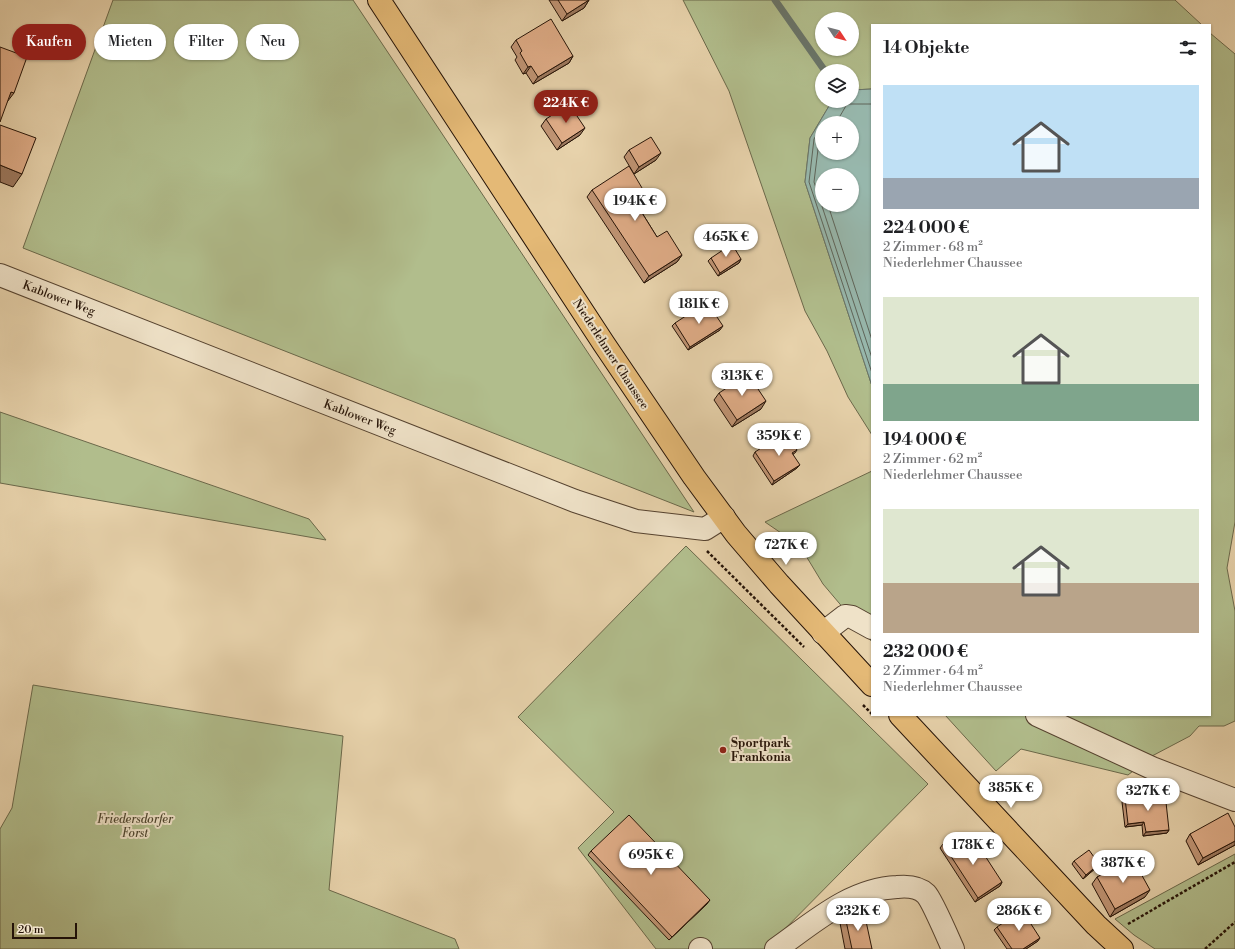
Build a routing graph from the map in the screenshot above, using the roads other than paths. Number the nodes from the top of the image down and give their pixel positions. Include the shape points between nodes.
1 (379, 0) edge
2 (0, 275) edge
3 (724, 517) junction
4 (871, 628) edge
5 (823, 633) junction
6 (866, 694) edge
7 (901, 716) edge
8 (1039, 716) edge
9 (1235, 800) edge
10 (776, 949) edge
11 (953, 949) edge
12 (1122, 949) edge

1 - 3 main road, Niederlehmer Chaussee via 650,413
2 - 3 lane, Kablower Weg via 575,501 636,521 705,529
3 - 5 main road, Niederlehmer Chaussee
4 - 5 lane via 845,616
5 - 6 main road, Niederlehmer Chaussee
7 - 12 main road via 1096,925
8 - 9 lane via 1152,768
10 - 11 lane via 833,908 860,894 911,886 926,894

